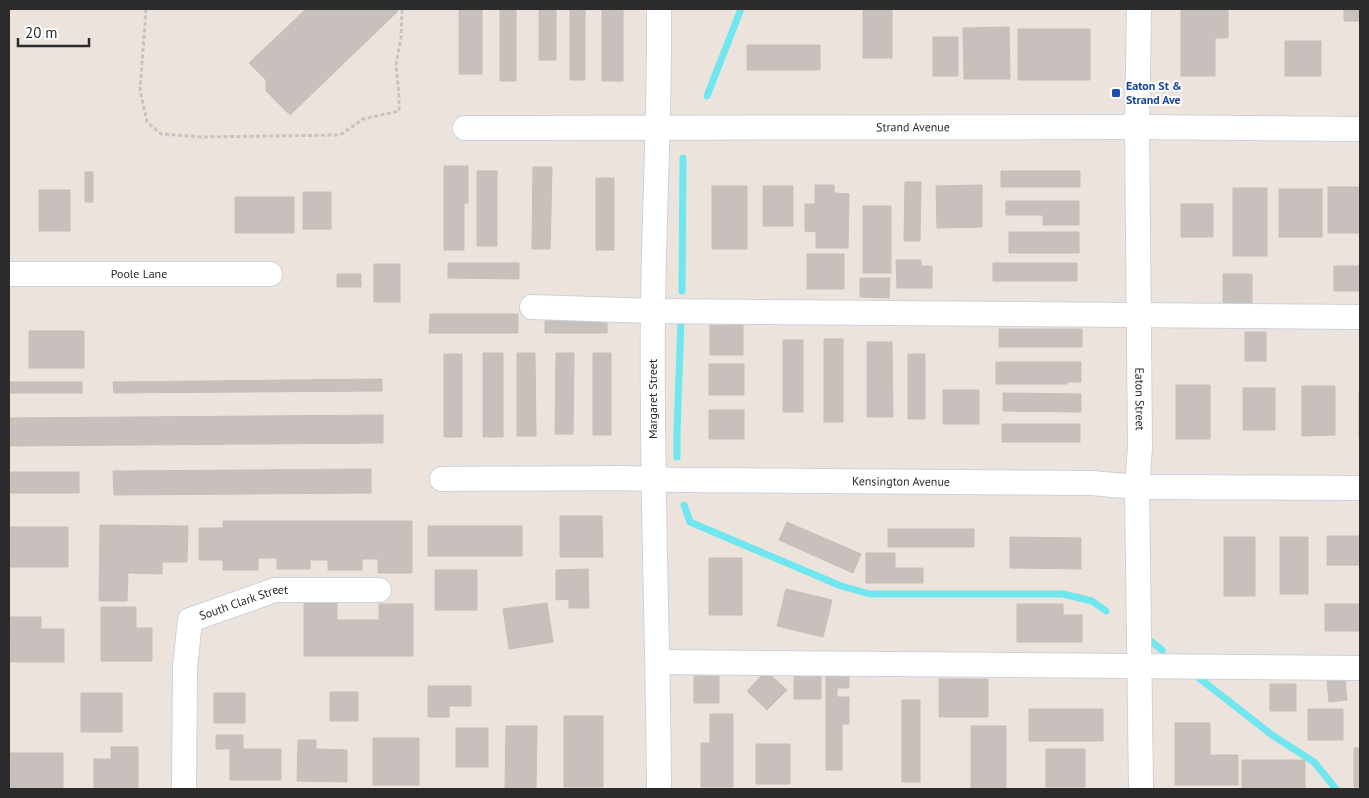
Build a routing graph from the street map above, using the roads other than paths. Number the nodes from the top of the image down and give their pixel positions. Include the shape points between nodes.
1 (659, 9) edge
2 (1139, 9) edge
3 (1137, 127) junction
4 (464, 128) dead end
5 (658, 128) junction
6 (1360, 129) edge
7 (9, 274) edge
8 (270, 274) dead end
9 (532, 307) dead end
10 (653, 310) junction
11 (1139, 316) junction
12 (1360, 317) edge
13 (653, 478) junction
14 (442, 479) dead end
15 (1137, 486) junction
16 (1360, 488) edge
17 (379, 590) dead end
18 (658, 662) junction
19 (1140, 666) junction
20 (1360, 668) edge
21 (184, 789) edge
22 (658, 789) edge
23 (1142, 789) edge

1 - 5 street, Margaret Street
2 - 3 street, Eaton Street
3 - 5 street, Strand Avenue
3 - 6 street, Strand Avenue
3 - 11 street, Eaton Street
4 - 5 street, Strand Avenue
5 - 10 street, Margaret Street
7 - 8 street, Poole Lane
9 - 10 street
10 - 11 street
10 - 13 street, Margaret Street
11 - 12 street
11 - 15 street, Eaton Street via 1140,447
13 - 14 street, Kensington Avenue
13 - 15 street, Kensington Avenue
13 - 18 street, Margaret Street
15 - 16 street, Kensington Avenue
15 - 19 street, Eaton Street
17 - 21 street, South Clark Street via 275,590 190,620 184,668
18 - 19 street
18 - 22 street, Margaret Street
19 - 20 street
19 - 23 street, Eaton Street

